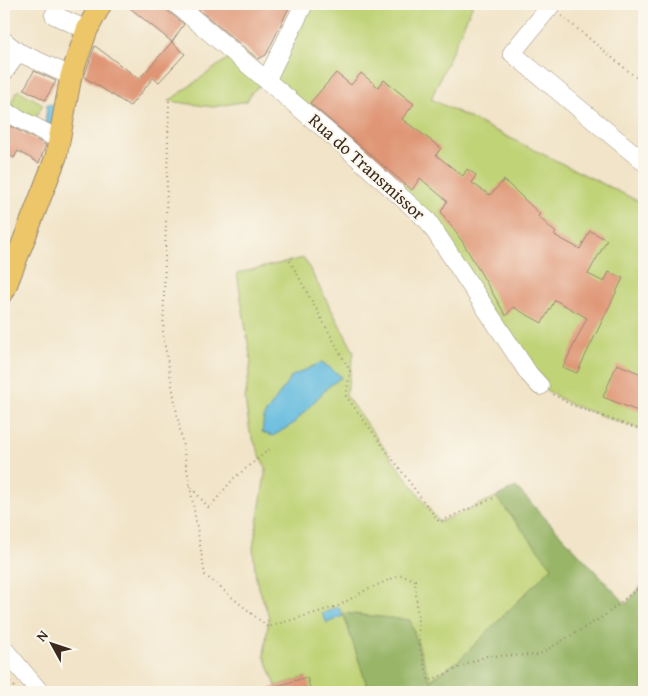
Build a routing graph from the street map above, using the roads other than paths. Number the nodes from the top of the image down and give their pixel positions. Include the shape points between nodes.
1 (100, 4) edge
2 (176, 4) edge
3 (304, 4) edge
4 (551, 5) edge
5 (54, 15) dead end
6 (88, 30) junction
7 (4, 41) edge
8 (18, 52) junction
9 (4, 72) edge
10 (71, 76) junction
11 (267, 79) junction
12 (4, 111) edge
13 (60, 140) junction
14 (644, 162) edge
15 (4, 291) edge
16 (540, 386) road end
17 (4, 649) edge
18 (40, 692) edge

1 - 6 main road
2 - 11 street, Rua do Transmissor
3 - 11 street
4 - 14 street via 512,53
5 - 6 street
6 - 10 main road
7 - 8 street
8 - 9 street
8 - 10 street
10 - 13 main road
11 - 16 street, Rua do Transmissor via 428,221
12 - 13 street
13 - 15 main road
17 - 18 street

